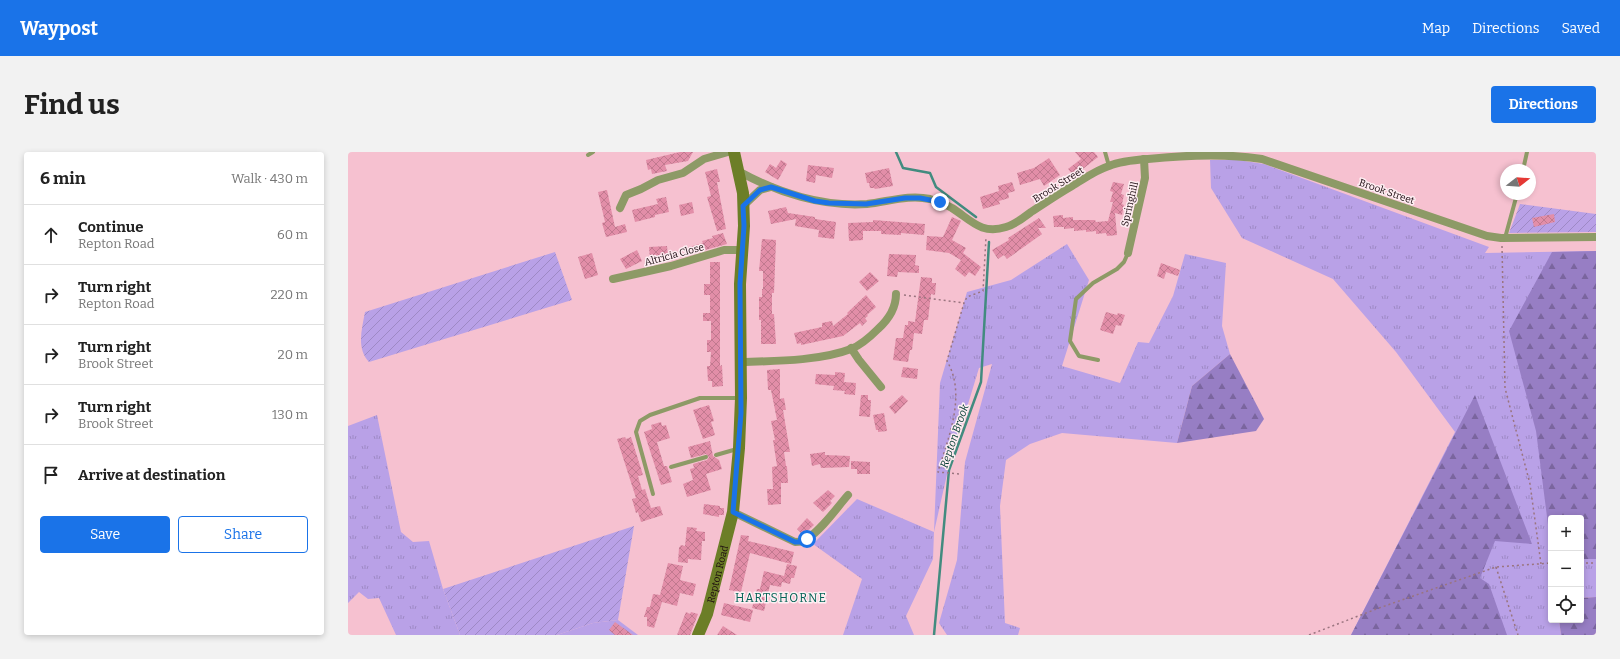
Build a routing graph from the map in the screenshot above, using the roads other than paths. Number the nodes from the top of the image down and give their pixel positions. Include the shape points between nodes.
1 (593, 152) edge
2 (728, 152) edge
3 (734, 152) edge
4 (1105, 152) edge
5 (1527, 152) edge
6 (588, 155) dead end
7 (1144, 159) junction
8 (1524, 164) edge
9 (1109, 166) junction
10 (740, 172) junction
11 (771, 187) junction
12 (1515, 200) edge
13 (743, 206) junction
14 (620, 208) dead end
15 (1596, 237) edge
16 (1503, 238) junction
17 (741, 250) junction
18 (1128, 253) joint
19 (613, 279) dead end
20 (896, 294) road end
21 (851, 348) junction
22 (1098, 360) dead end
23 (741, 362) junction
24 (881, 387) dead end
25 (741, 398) junction
26 (739, 448) junction
27 (716, 454) dead end
28 (706, 458) dead end
29 (671, 467) dead end
30 (653, 494) dead end
31 (848, 496) dead end
32 (733, 512) junction
33 (698, 635) edge

1 - 6 lane
2 - 14 street via 704,159 683,173 658,180 641,190 626,194
3 - 10 street, Repton Road
4 - 9 lane
5 - 8 lane
7 - 9 street, Brook Street
7 - 16 street, Brook Street via 1208,154 1262,159 1486,236
7 - 18 street, Springhill via 1145,178
9 - 11 street, Brook Street via 1064,190 1018,222 995,230 976,226 951,208 928,199 905,198 866,204 829,203
10 - 11 street
10 - 13 street, Repton Road via 744,193
11 - 13 street via 760,190
12 - 16 lane
13 - 17 street, Repton Road
15 - 16 street, Brook Street
17 - 19 street, Altricia Close via 724,250 671,266
17 - 23 street, Repton Road
18 - 22 lane via 1117,269 1093,283 1076,299 1070,341 1079,356
20 - 21 street via 896,303 884,324 863,342
21 - 23 street via 799,359
21 - 24 street
23 - 25 street, Repton Road
25 - 26 street, Repton Road
25 - 30 lane via 700,398 650,415 640,421 636,432
26 - 27 lane
26 - 32 street, Repton Road
28 - 29 lane
31 - 32 street via 820,527 802,542 795,542
32 - 33 street, Repton Road via 709,606

